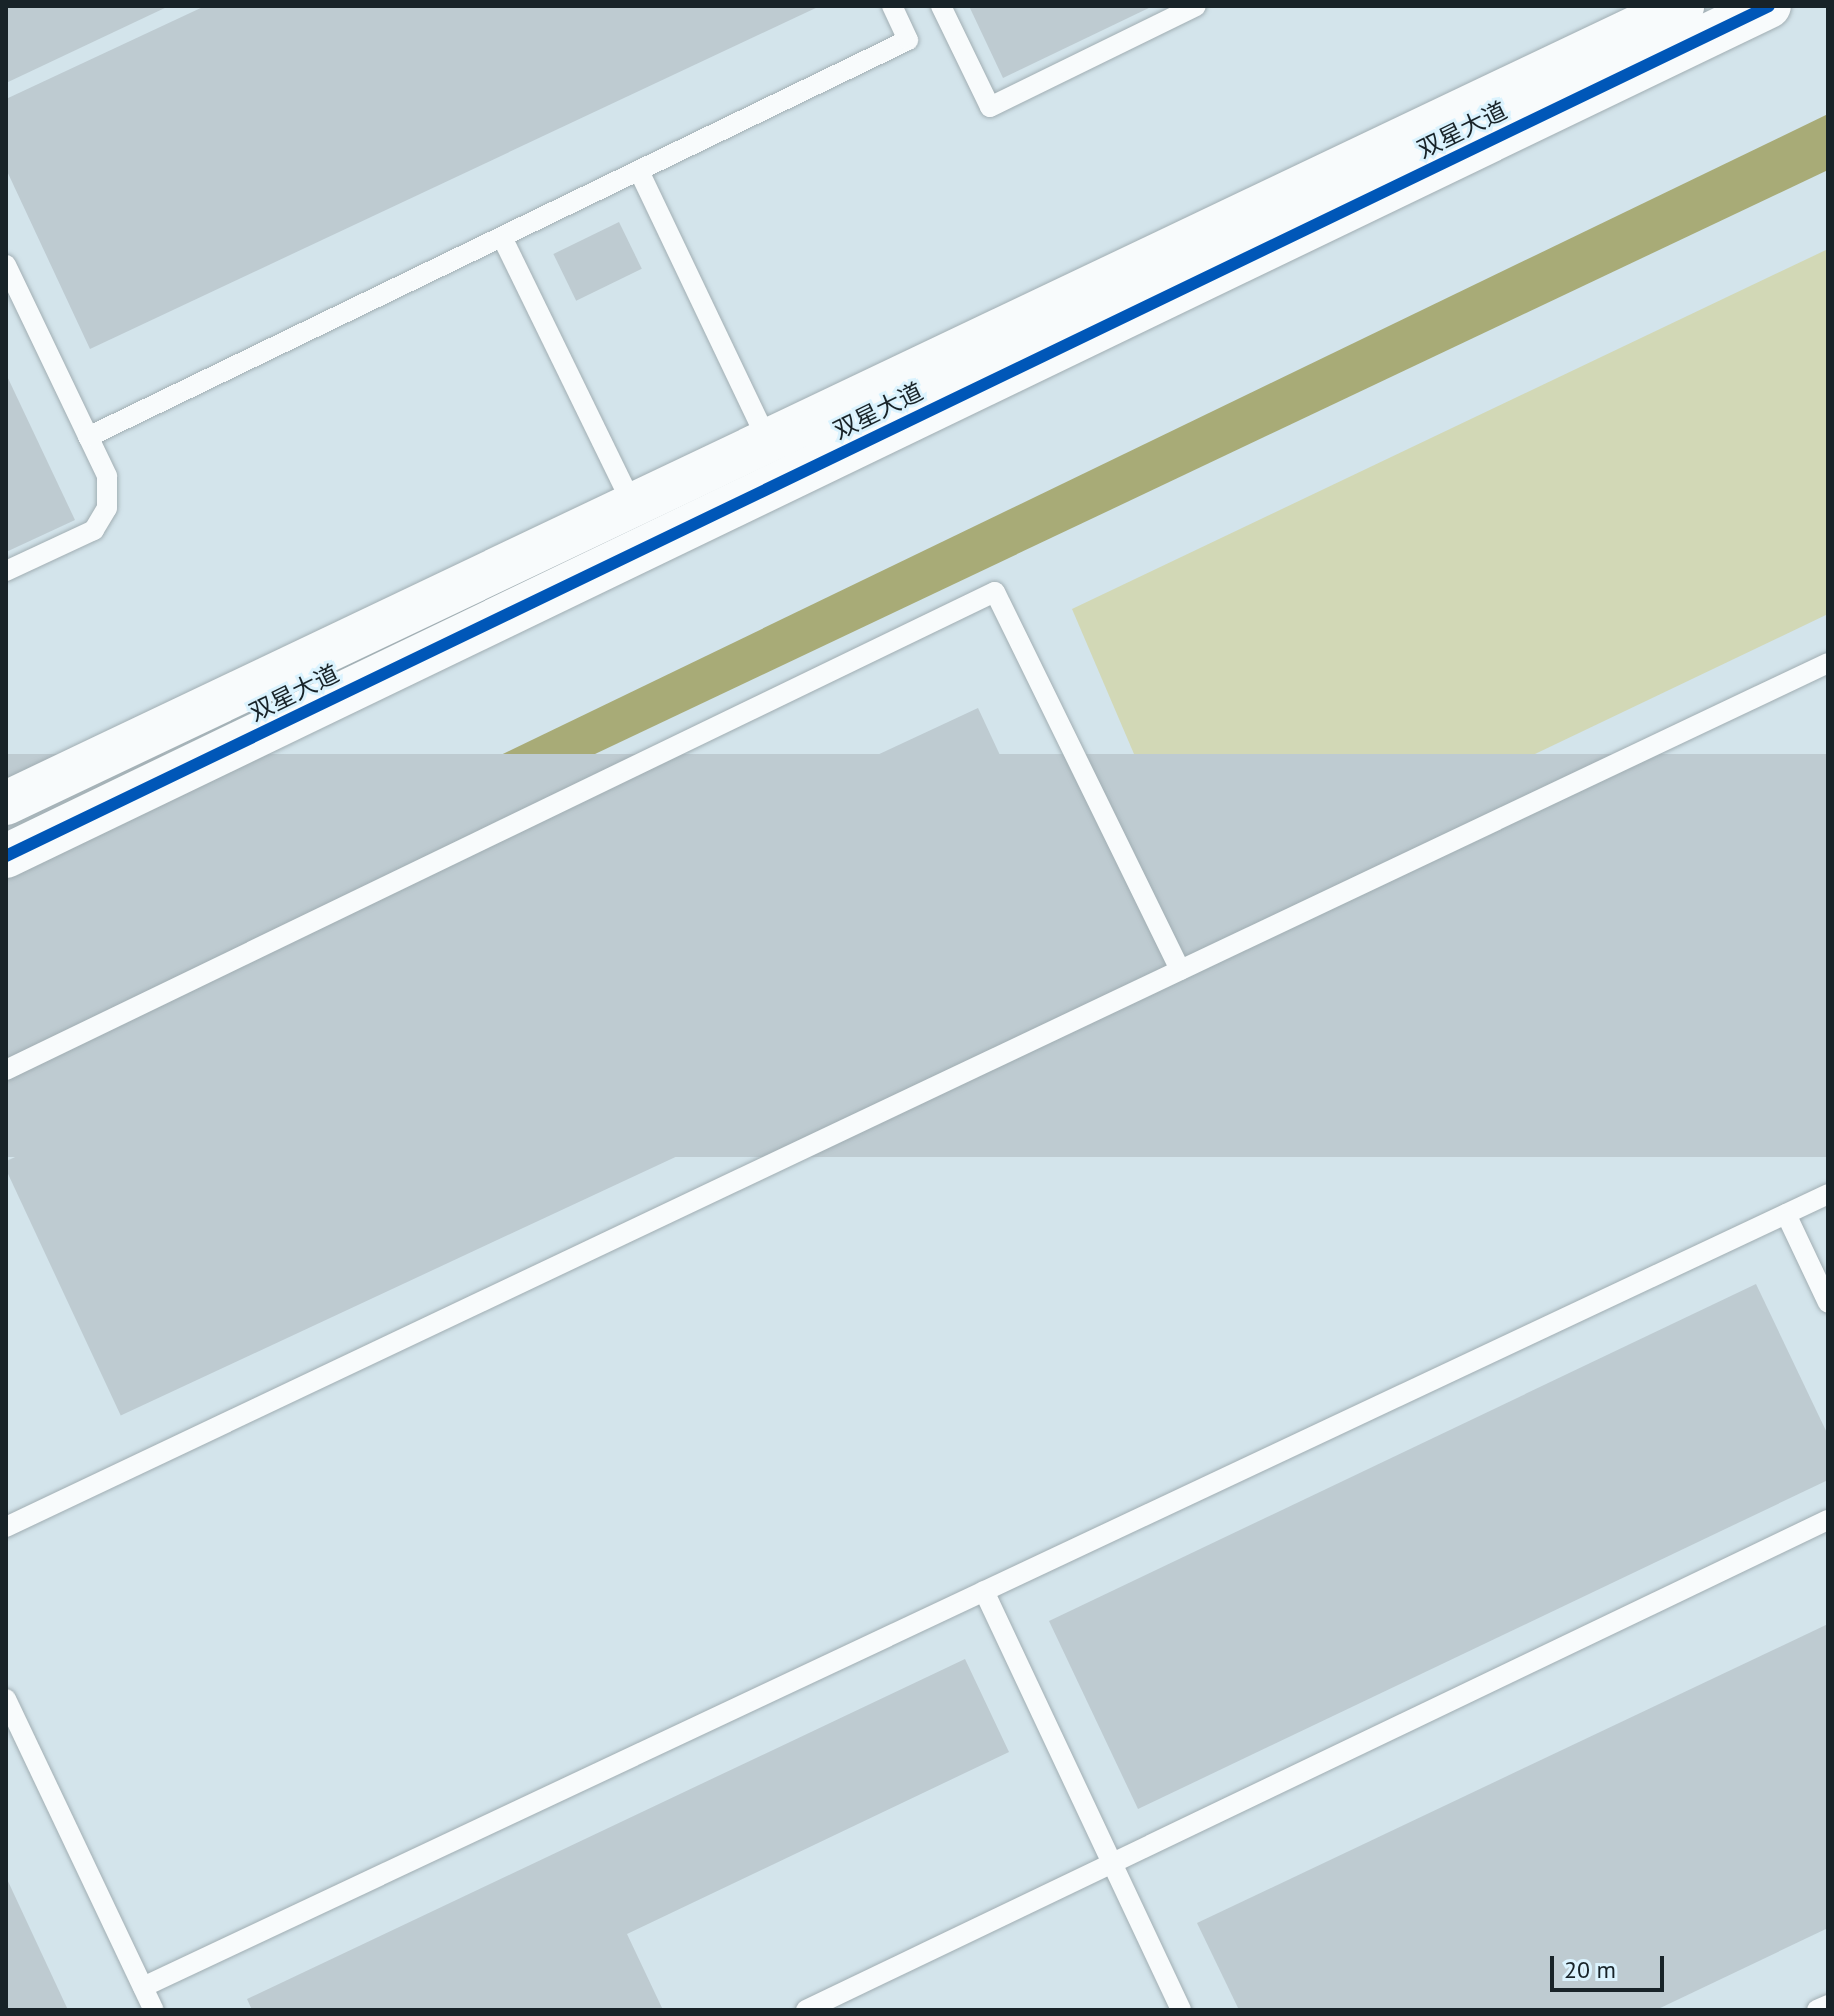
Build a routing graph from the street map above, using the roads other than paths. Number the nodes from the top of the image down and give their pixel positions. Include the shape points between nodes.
1 (892, 6) edge
2 (941, 6) edge
3 (1196, 6) edge
4 (1682, 6) edge
5 (1769, 6) edge
6 (639, 171) junction
7 (502, 237) junction
8 (6, 265) edge
9 (88, 437) junction
10 (768, 441) junction
11 (786, 480) junction
12 (633, 506) junction
13 (651, 545) junction
14 (6, 571) edge
15 (1828, 663) edge
16 (6, 803) edge
17 (6, 856) edge
18 (1180, 970) junction
19 (6, 1070) edge
20 (1828, 1194) edge
21 (1786, 1214) junction
22 (1828, 1303) edge
23 (1828, 1520) edge
24 (6, 1527) edge
25 (984, 1591) junction
26 (6, 1699) edge
27 (1112, 1863) junction
28 (143, 1987) junction
29 (1828, 2005) edge
30 (154, 2010) edge
31 (806, 2010) edge
32 (1181, 2010) edge
33 (1817, 2010) edge

1 - 6 lane via 908,40
2 - 3 lane via 990,107
4 - 10 street, 双星大道
5 - 11 street, 双星大道
6 - 7 lane
6 - 10 lane
7 - 9 lane
7 - 12 lane
8 - 9 lane
9 - 14 lane via 107,476 107,508 94,530
10 - 11 lane
10 - 12 street, 双星大道
11 - 13 street, 双星大道
12 - 13 lane
12 - 16 street, 双星大道
13 - 17 street, 双星大道
15 - 18 lane
18 - 19 lane via 995,592
18 - 24 lane
20 - 21 lane
21 - 22 lane
21 - 25 lane
23 - 27 lane
25 - 27 lane
25 - 28 lane
26 - 28 lane
27 - 31 lane
27 - 32 lane
28 - 30 lane
29 - 33 lane

